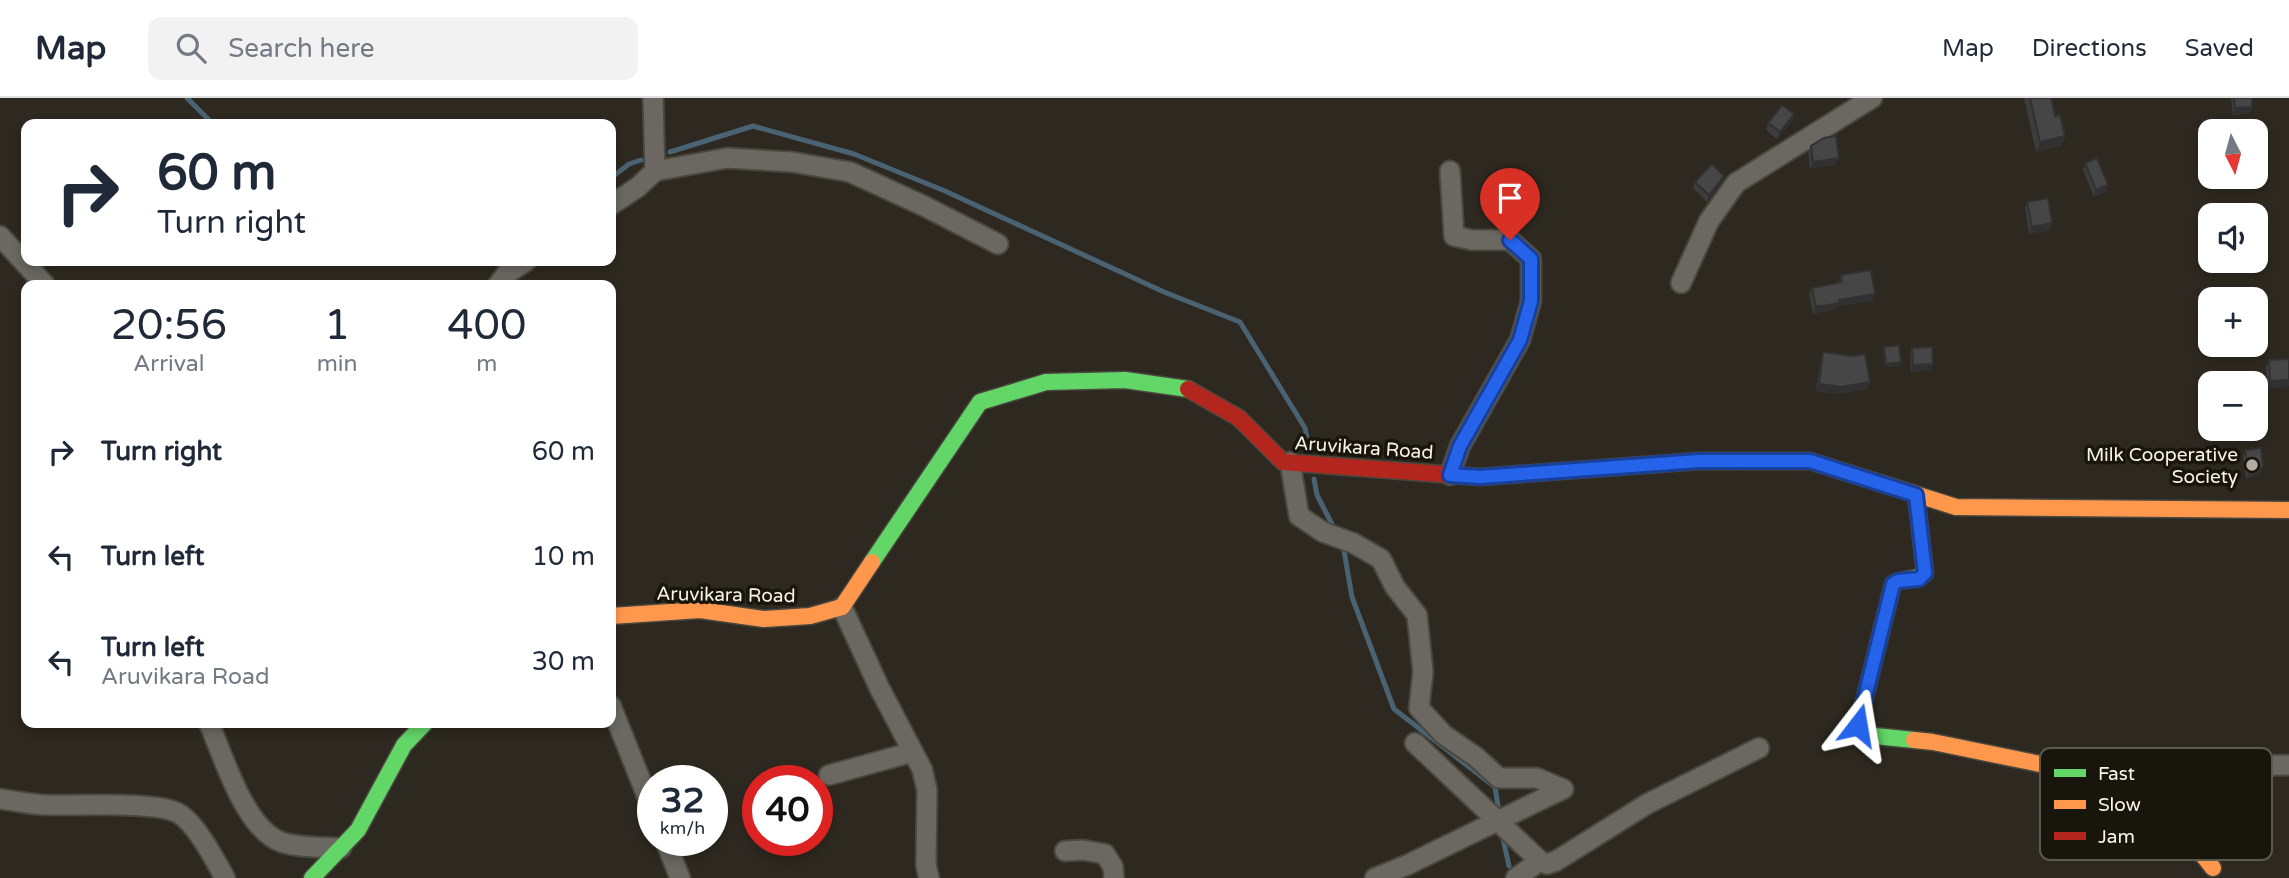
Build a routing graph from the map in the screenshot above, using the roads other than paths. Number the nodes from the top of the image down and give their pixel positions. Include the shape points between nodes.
1 (653, 98) edge
2 (1872, 98) edge
3 (655, 171) junction
4 (1450, 171) dead end
5 (616, 202) edge
6 (0, 236) edge
7 (998, 244) dead end
8 (21, 259) edge
9 (28, 266) edge
10 (40, 280) edge
11 (1681, 283) dead end
12 (1290, 462) junction
13 (1450, 475) junction
14 (1916, 495) junction
15 (2289, 510) edge
16 (842, 607) junction
17 (616, 616) edge
18 (616, 718) edge
19 (211, 728) edge
20 (420, 728) edge
21 (1415, 743) dead end
22 (1759, 748) dead end
23 (913, 752) junction
24 (2040, 765) edge
25 (637, 771) edge
26 (833, 774) edge
27 (0, 799) edge
28 (1498, 821) junction
29 (341, 848) junction
30 (1065, 851) dead end
31 (671, 856) edge
32 (2207, 860) edge
33 (1539, 861) junction
34 (2213, 868) dead end
35 (225, 878) edge
36 (312, 878) edge
37 (680, 878) edge
38 (929, 878) edge
39 (1114, 878) edge
40 (1375, 878) edge
41 (1516, 878) edge

1 - 3 street
2 - 11 street via 1736,183 1709,221
3 - 5 street
3 - 7 street via 727,158 850,172
4 - 13 street via 1454,236 1510,240 1531,259 1531,301 1520,340 1460,446
6 - 8 street
9 - 10 street
12 - 13 main road, Aruvikara Road
12 - 16 main road, Aruvikara Road via 1283,462 1239,418 1191,389 1125,380 1046,382 980,402
12 - 28 street via 1299,516 1381,559 1417,615 1423,672 1419,708 1444,735 1499,778 1537,778 1563,789
13 - 14 main road, Aruvikara Road via 1480,477 1699,461 1810,461
14 - 15 main road, Aruvikara Road via 1956,507
14 - 24 main road via 1925,573 1919,579 1893,584 1859,731
16 - 17 main road, Aruvikara Road via 810,616 764,619 700,611
16 - 23 street
18 - 25 street
19 - 29 street via 243,803 266,834 281,842
20 - 29 main road via 404,745 358,830
21 - 28 street
22 - 33 street via 1647,804 1552,864
23 - 26 street
23 - 38 street via 927,790
27 - 35 street via 169,809 186,819
28 - 33 street
28 - 40 street
29 - 36 main road
30 - 39 street via 1105,854 1114,867
31 - 37 street
32 - 34 main road
33 - 41 street

